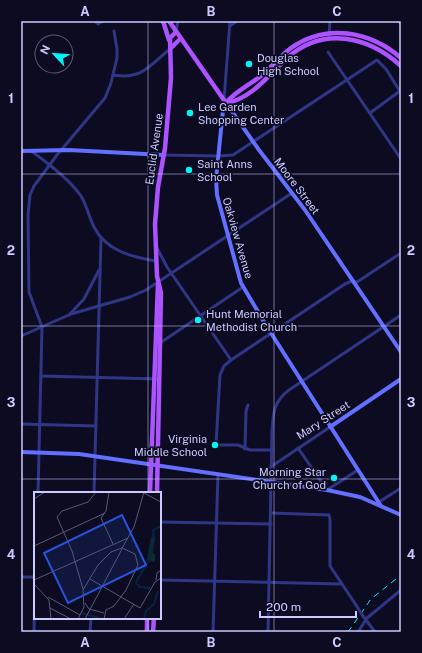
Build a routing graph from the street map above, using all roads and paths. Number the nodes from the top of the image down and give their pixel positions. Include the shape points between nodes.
1 (95, 21) edge
2 (103, 21) edge
3 (163, 21) edge
4 (169, 21) edge
5 (178, 21) edge
6 (230, 21) edge
7 (237, 21) edge
8 (330, 21) edge
9 (230, 26) junction
10 (114, 31) dead end
11 (176, 32) junction
12 (329, 33) junction
13 (180, 39) junction
14 (329, 39) junction
15 (170, 41) junction
16 (170, 48) junction
17 (328, 52) dead end
18 (401, 58) edge
19 (401, 66) edge
20 (113, 75) junction
21 (347, 79) junction
22 (400, 92) edge
23 (226, 103) junction
24 (370, 112) junction
25 (253, 142) junction
26 (21, 151) edge
27 (31, 151) junction
28 (61, 151) junction
29 (164, 155) junction
30 (218, 156) junction
31 (401, 159) edge
32 (49, 166) junction
33 (292, 193) junction
34 (227, 236) junction
35 (101, 238) junction
36 (155, 244) junction
37 (401, 252) edge
38 (156, 261) junction
39 (100, 265) junction
40 (172, 274) junction
41 (353, 281) junction
42 (158, 283) junction
43 (242, 287) junction
44 (99, 306) junction
45 (158, 315) junction
46 (401, 315) edge
47 (68, 316) junction
48 (201, 316) junction
49 (384, 326) junction
50 (42, 327) junction
51 (271, 333) junction
52 (21, 336) edge
53 (160, 344) junction
54 (155, 347) junction
55 (401, 352) edge
56 (231, 360) junction
57 (41, 376) junction
58 (97, 377) junction
59 (157, 379) junction
60 (401, 379) edge
61 (301, 381) junction
62 (248, 405) dead end
63 (156, 408) junction
64 (21, 424) edge
65 (40, 425) junction
66 (96, 426) junction
67 (330, 427) junction
68 (298, 448) junction
69 (245, 449) junction
70 (272, 450) junction
71 (21, 452) edge
72 (39, 452) junction
73 (95, 456) junction
74 (151, 465) junction
75 (158, 466) junction
76 (272, 466) junction
77 (358, 470) junction
78 (218, 475) junction
79 (260, 480) junction
80 (272, 482) junction
81 (401, 488) edge
82 (327, 490) junction
83 (38, 492) edge
84 (94, 492) edge
85 (150, 492) edge
86 (157, 492) edge
87 (380, 504) junction
88 (271, 514) junction
89 (401, 515) edge
90 (161, 522) edge
91 (216, 523) junction
92 (270, 524) junction
93 (21, 576) edge
94 (34, 577) edge
95 (161, 580) edge
96 (214, 581) junction
97 (269, 583) junction
98 (341, 584) junction
99 (401, 590) edge
100 (34, 619) edge
101 (91, 619) edge
102 (147, 619) edge
103 (154, 619) edge
104 (366, 619) junction
105 (34, 632) edge
106 (90, 632) edge
107 (147, 632) edge
108 (153, 632) edge
109 (213, 632) edge
110 (268, 632) edge
111 (358, 632) edge
112 (375, 632) edge

1 - 2 street via 98,24
3 - 15 main road
4 - 11 main road, Moore Street
5 - 11 street
6 - 9 street
7 - 9 street
8 - 12 street
9 - 23 street via 224,94
10 - 20 street via 117,51
11 - 13 main road, Moore Street
11 - 15 main road
12 - 14 street
12 - 18 main road via 368,38 389,48
12 - 23 main road via 312,37 291,48
13 - 16 main road
13 - 23 main road, Moore Street
14 - 19 main road via 351,39 365,43 386,53
14 - 23 main road via 308,45 294,53 240,99
15 - 16 main road, Euclid Avenue
16 - 20 street via 142,73 131,76
16 - 29 main road, Euclid Avenue via 171,78
17 - 21 street
20 - 28 street via 102,103
21 - 22 street via 378,60
21 - 24 street
21 - 25 street
22 - 24 street
23 - 25 street, Moore Street
23 - 30 street, Oakview Avenue
24 - 31 street
25 - 30 street via 233,155
25 - 33 street, Moore Street
26 - 27 street
27 - 28 street
27 - 32 street
28 - 29 street
28 - 32 street
29 - 30 street
29 - 36 main road, Euclid Avenue via 157,197
30 - 34 street, Oakview Avenue via 217,195
32 - 35 street via 81,196
32 - 50 street via 32,190 28,215 29,292
33 - 34 street
33 - 41 street, Moore Street
34 - 40 street
34 - 43 street, Oakview Avenue
35 - 38 street via 119,251
35 - 39 street
36 - 38 main road, Euclid Avenue
36 - 40 street
37 - 41 street via 357,282
38 - 42 main road, Euclid Avenue
39 - 44 street
39 - 47 street via 89,292
40 - 42 street
40 - 48 street
41 - 49 street, Moore Street
41 - 51 street
42 - 44 street via 130,297
42 - 45 main road, Euclid Avenue via 161,293
43 - 48 street
43 - 51 street, Oakview Avenue
44 - 47 street
44 - 58 street
45 - 53 main road, Euclid Avenue
45 - 54 main road, Euclid Avenue
46 - 49 street
47 - 50 street
48 - 53 street
48 - 56 street
49 - 55 street, Moore Street
49 - 61 street
50 - 52 street
50 - 57 street
51 - 56 street
51 - 61 street, Oakview Avenue
53 - 54 street
53 - 59 main road, Euclid Avenue
54 - 59 main road, Euclid Avenue
56 - 69 street via 224,366 220,375 218,446 238,446
57 - 58 street
57 - 65 street
58 - 59 street
58 - 66 street
59 - 63 main road, Euclid Avenue
60 - 67 street, Mary Street
61 - 67 street, Oakview Avenue
61 - 70 street via 281,396 275,405
62 - 69 street
63 - 74 main road, Euclid Avenue
63 - 75 main road, Euclid Avenue
64 - 65 street
65 - 66 street
65 - 72 street
66 - 73 street
67 - 68 street, Mary Street
67 - 77 street, Oakview Avenue
68 - 76 street, Mary Street
68 - 82 street
69 - 70 street
70 - 76 street
71 - 72 street
72 - 73 street
72 - 83 street
73 - 74 street
73 - 84 street
74 - 75 street
74 - 85 main road, Euclid Avenue
75 - 78 street
75 - 86 main road, Euclid Avenue
76 - 79 street, Mary Street
76 - 80 street
77 - 82 street
77 - 87 street, Oakview Avenue
78 - 79 street
78 - 91 street
79 - 80 street
80 - 82 street
80 - 88 street
81 - 87 street
82 - 87 street
87 - 89 street
88 - 92 street
88 - 98 street via 329,515 330,566
90 - 91 street
91 - 92 street
91 - 96 street
92 - 97 street
93 - 94 street
95 - 96 street
96 - 97 street
96 - 109 street
97 - 98 street
97 - 110 street
98 - 104 street, bridge
99 - 104 street
100 - 105 street
101 - 106 street
102 - 107 main road
103 - 108 main road
104 - 111 street
104 - 112 street

